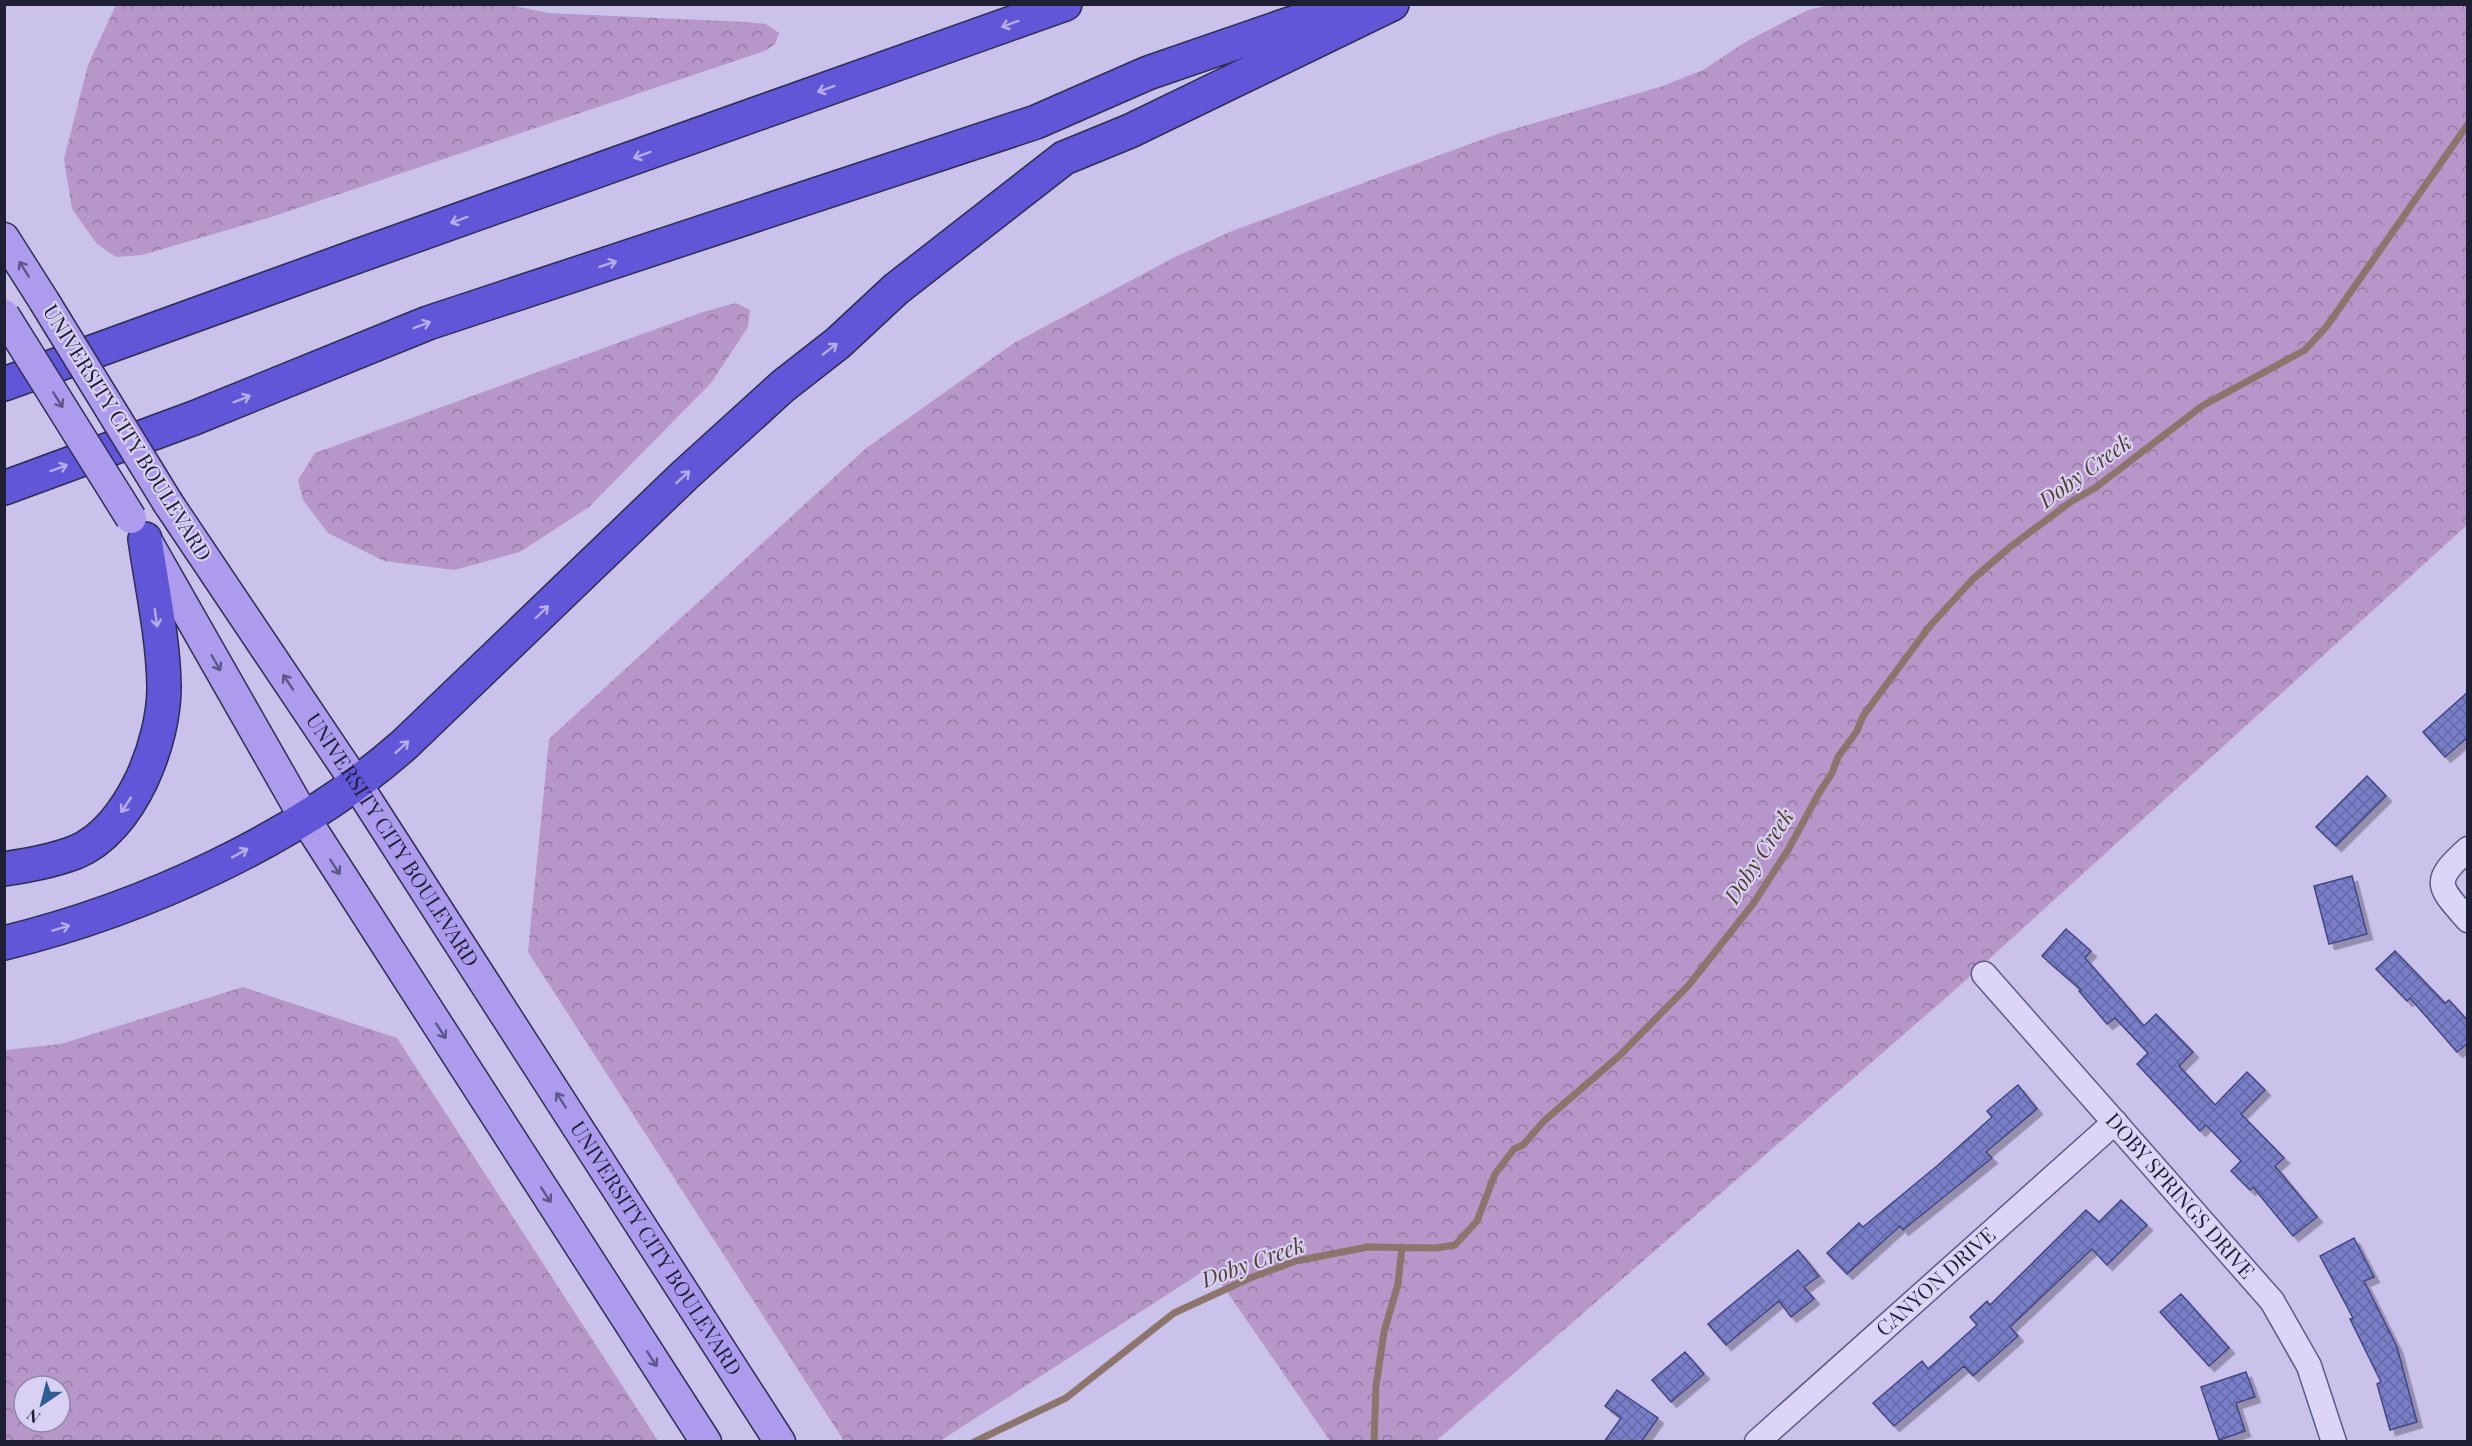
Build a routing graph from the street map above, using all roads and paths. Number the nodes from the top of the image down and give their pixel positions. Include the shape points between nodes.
1 (1065, 4) edge
2 (1348, 4) edge
3 (1392, 4) edge
4 (4, 238) edge
5 (4, 315) edge
6 (4, 384) edge
7 (4, 488) edge
8 (138, 529) junction
9 (356, 783) junction
10 (304, 818) junction
11 (2468, 849) edge
12 (4, 869) edge
13 (2468, 920) edge
14 (4, 943) edge
15 (1984, 974) dead end
16 (2115, 1122) junction
17 (706, 1442) edge
18 (780, 1442) edge
19 (1757, 1442) edge
20 (2334, 1442) edge

1 -> 6 highway
7 -> 2 highway via 194,418 428,323 1036,122 1148,74
9 -> 3 highway via 405,744 783,386 838,343 896,289 1064,158 1130,132
9 -> 4 main road, UNIVERSITY CITY BOULEVARD, bridge via 168,503
5 -> 8 main road, UNIVERSITY CITY BOULEVARD, bridge
8 -> 10 main road, UNIVERSITY CITY BOULEVARD
8 -> 12 highway via 164,686 159,739 141,783 113,825 78,851 34,865
9 - 10 highway
18 -> 9 main road, UNIVERSITY CITY BOULEVARD
14 -> 10 highway via 60,929 141,900
10 -> 17 main road, UNIVERSITY CITY BOULEVARD
11 - 13 street via 2446,868 2442,885 2446,896
15 - 16 street, DOBY SPRINGS DRIVE
16 - 19 street, CANYON DRIVE
16 - 20 street, DOBY SPRINGS DRIVE via 2271,1301 2309,1366

